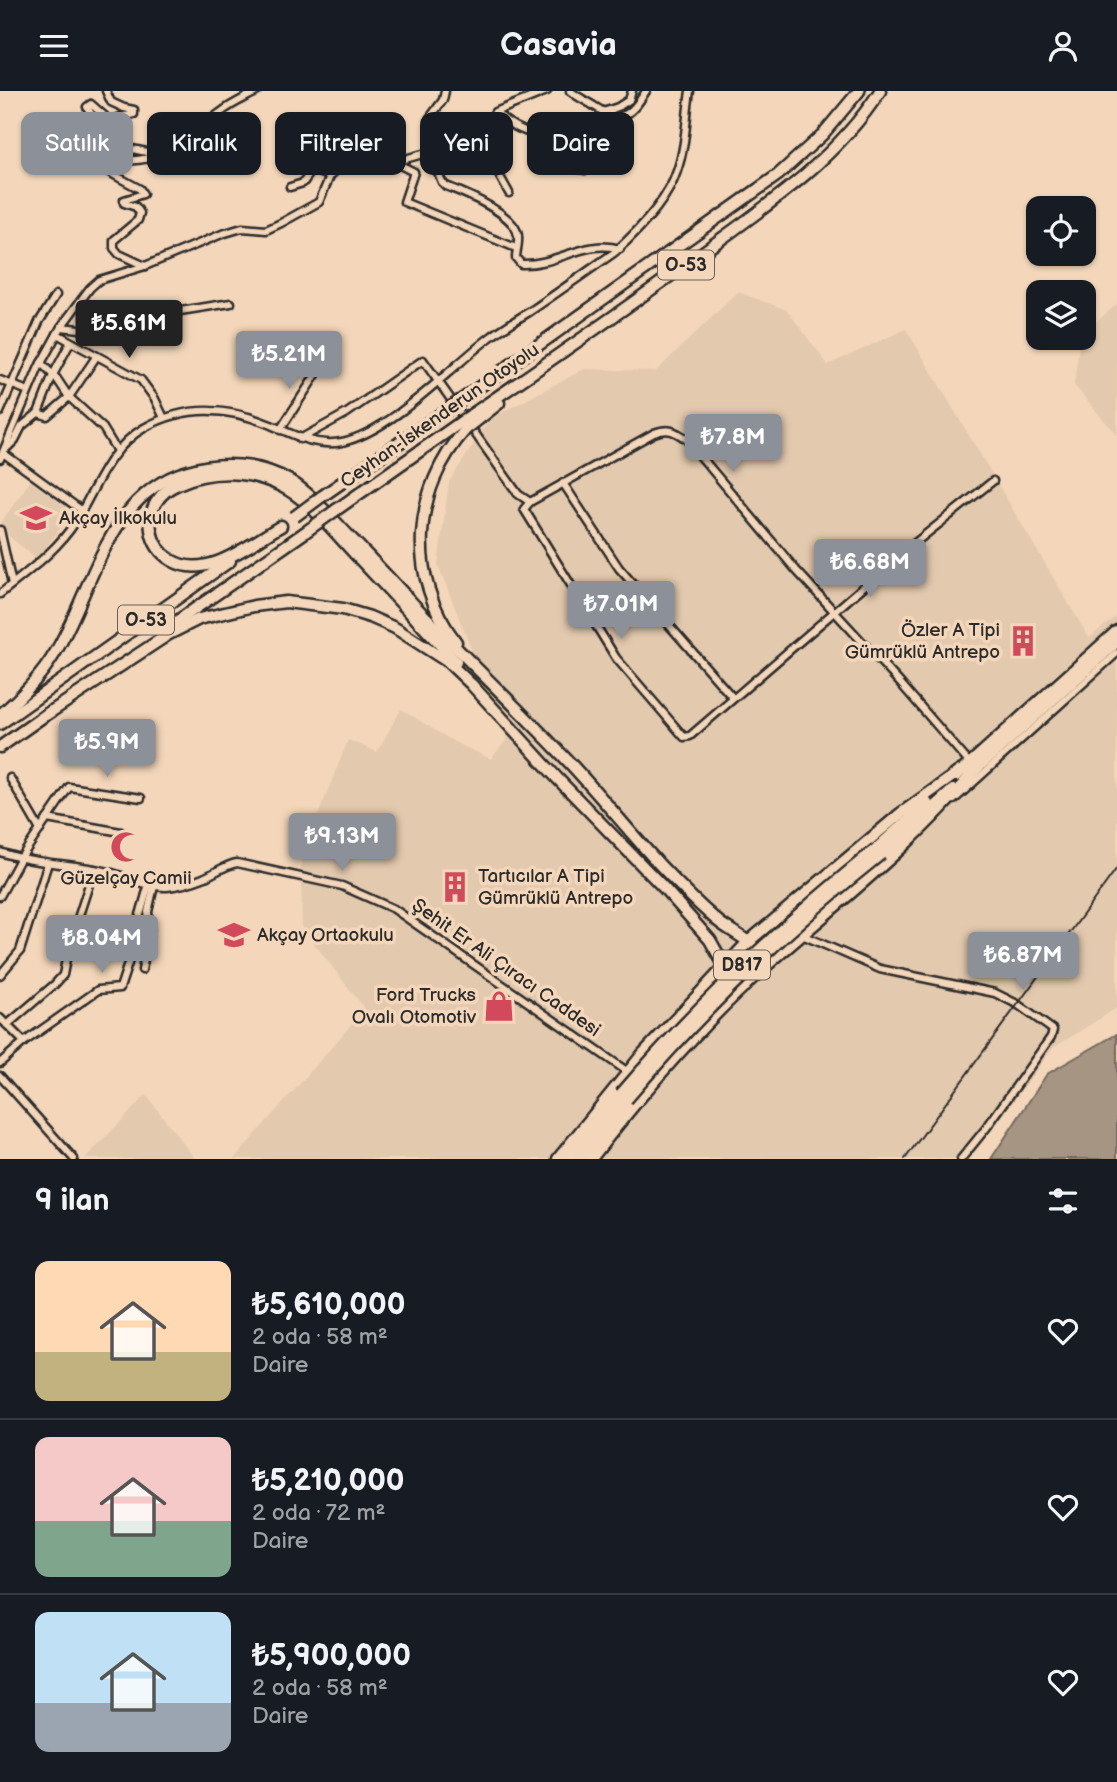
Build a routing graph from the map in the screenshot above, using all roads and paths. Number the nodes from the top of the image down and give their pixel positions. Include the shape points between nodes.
1 (106, 91) edge
2 (258, 91) edge
3 (445, 91) edge
4 (547, 91) edge
5 (570, 91) edge
6 (632, 91) edge
7 (646, 91) edge
8 (690, 91) edge
9 (859, 91) edge
10 (880, 91) edge
11 (222, 112) edge
12 (434, 112) edge
13 (495, 112) edge
14 (603, 112) joint
15 (630, 112) edge
16 (147, 152) edge
17 (147, 159) edge
18 (406, 168) edge
19 (439, 175) edge
20 (499, 175) edge
21 (330, 176) joint
22 (290, 187) dead end
23 (509, 193) dead end
24 (516, 248) junction
25 (620, 249) junction
26 (145, 266) junction
27 (56, 295) dead end
28 (231, 303) dead end
29 (59, 331) junction
30 (70, 343) junction
31 (96, 357) junction
32 (41, 363) junction
33 (321, 367) dead end
34 (53, 375) junction
35 (0, 380) edge
36 (439, 382) junction
37 (13, 384) junction
38 (25, 390) junction
39 (69, 397) junction
40 (0, 412) edge
41 (38, 413) junction
42 (163, 418) junction
43 (464, 426) junction
44 (280, 430) junction
45 (300, 439) junction
46 (117, 451) junction
47 (3, 454) edge
48 (993, 481) dead end
49 (563, 483) junction
50 (530, 502) junction
51 (81, 510) junction
52 (281, 526) junction
53 (0, 530) edge
54 (12, 585) junction
55 (0, 594) edge
56 (835, 612) junction
57 (1117, 631) edge
58 (1117, 642) edge
59 (1117, 653) edge
60 (499, 693) junction
61 (733, 698) junction
62 (0, 715) edge
63 (46, 715) junction
64 (0, 724) edge
65 (0, 747) edge
66 (973, 767) junction
67 (550, 769) junction
68 (960, 771) junction
69 (10, 778) dead end
70 (141, 798) dead end
71 (947, 806) junction
72 (47, 820) junction
73 (40, 830) junction
74 (121, 832) dead end
75 (0, 852) edge
76 (878, 852) junction
77 (20, 859) junction
78 (48, 863) junction
79 (94, 869) junction
80 (151, 886) junction
81 (0, 896) edge
82 (802, 935) junction
83 (748, 942) junction
84 (725, 965) junction
85 (764, 968) junction
86 (142, 970) dead end
87 (0, 975) edge
88 (745, 986) junction
89 (0, 1018) edge
90 (7, 1025) junction
91 (24, 1042) junction
92 (0, 1063) edge
93 (628, 1072) junction
94 (0, 1076) edge
95 (624, 1097) junction
96 (74, 1159) edge
97 (558, 1159) edge
98 (569, 1159) edge
99 (580, 1159) edge
100 (591, 1159) edge
101 (961, 1159) edge

1 - 16 street via 111,102 134,110 134,114 109,120 92,104 87,107 105,138
2 - 11 street
3 - 12 street
4 - 13 street
5 - 14 street
6 - 14 street via 629,100
7 - 15 street
8 - 25 street via 677,171 669,190
9 - 52 highway, Ceyhan-İskenderun Otoyolu / O-53, bridge via 823,134 778,175
10 - 43 highway, Ceyhan-İskenderun Otoyolu / O-53, bridge via 837,145 783,193
17 - 26 street via 115,162 97,158 98,166 143,194 124,200 140,213 114,240 114,248
18 - 24 street via 414,172 404,202
19 - 24 street via 446,186 484,202 506,219 519,237
20 - 23 street
21 - 22 street via 312,170 303,183
21 - 26 street via 319,202 282,223 266,230 242,228 222,234
24 - 25 street via 516,258 529,265 593,245
25 - 36 street via 489,338
26 - 29 street via 99,280
27 - 37 street via 38,322
28 - 29 street via 161,314 107,332
29 - 30 street
29 - 32 street
30 - 31 street
30 - 34 street
31 - 39 street
31 - 42 street via 141,380
32 - 34 street
32 - 38 street
33 - 44 street
34 - 39 street
34 - 41 street
35 - 37 street
36 - 45 street via 360,436 322,443
36 - 45 street via 423,361
36 - 50 street via 519,494
37 - 38 street
37 - 40 street
38 - 47 street
39 - 41 street via 47,416
39 - 46 street via 103,428
41 - 47 street via 22,426
42 - 44 street via 208,409 247,416
42 - 46 street via 130,437
43 - 60 highway via 429,489 421,526 422,563 441,620
43 - 63 highway, Ceyhan-İskenderun Otoyolu / O-53, bridge via 336,510
44 - 45 street
46 - 51 street
47 - 51 street
48 - 56 street
49 - 50 street
49 - 56 street via 654,433 677,432
49 - 61 street via 619,568
50 - 61 street via 524,509 616,658 679,734 690,736
51 - 54 street via 61,541
52 - 64 highway, Ceyhan-İskenderun Otoyolu / O-53
52 - 67 highway via 214,563 186,567 158,549 150,519 165,491 204,475 245,474 297,496 517,727
53 - 54 street
54 - 55 street
56 - 61 street
56 - 66 street
57 - 66 highway, D817
58 - 66 highway, D817
59 - 71 street
60 - 62 highway via 303,490 268,471 225,465 163,481 130,509 104,549 54,655 37,680
60 - 83 highway via 568,761 701,907
63 - 65 highway, Ceyhan-İskenderun Otoyolu / O-53
63 - 67 highway via 199,619 254,606 313,604 343,609 395,628 448,661
66 - 68 highway, D817
66 - 71 highway
66 - 76 highway, D817
67 - 84 highway via 664,888 710,940
68 - 76 highway, D817
68 - 83 highway via 879,831
69 - 73 street
70 - 72 street via 69,787
71 - 82 highway
72 - 73 street
72 - 74 street
73 - 77 street
75 - 77 street, Şehit Er Ali Çıracı Caddesi
76 - 95 highway, D817, bridge via 751,966
77 - 78 street, Şehit Er Ali Çıracı Caddesi
77 - 81 street
78 - 79 street, Şehit Er Ali Çıracı Caddesi
78 - 87 street via 20,951
79 - 80 street, Şehit Er Ali Çıracı Caddesi
79 - 90 street via 63,975
80 - 86 street via 150,930
80 - 91 street via 120,988 98,990
80 - 93 street, Şehit Er Ali Çıracı Caddesi via 202,879 237,863 342,886 394,909
82 - 85 highway
82 - 101 street via 880,969 995,993 1053,1030
83 - 84 highway
83 - 85 highway via 762,958
84 - 88 highway
84 - 93 highway
85 - 88 highway
88 - 100 highway via 672,1061
89 - 90 street
90 - 91 street
91 - 92 street
93 - 97 highway
94 - 96 street
95 - 98 highway, D817
95 - 99 highway, D817

